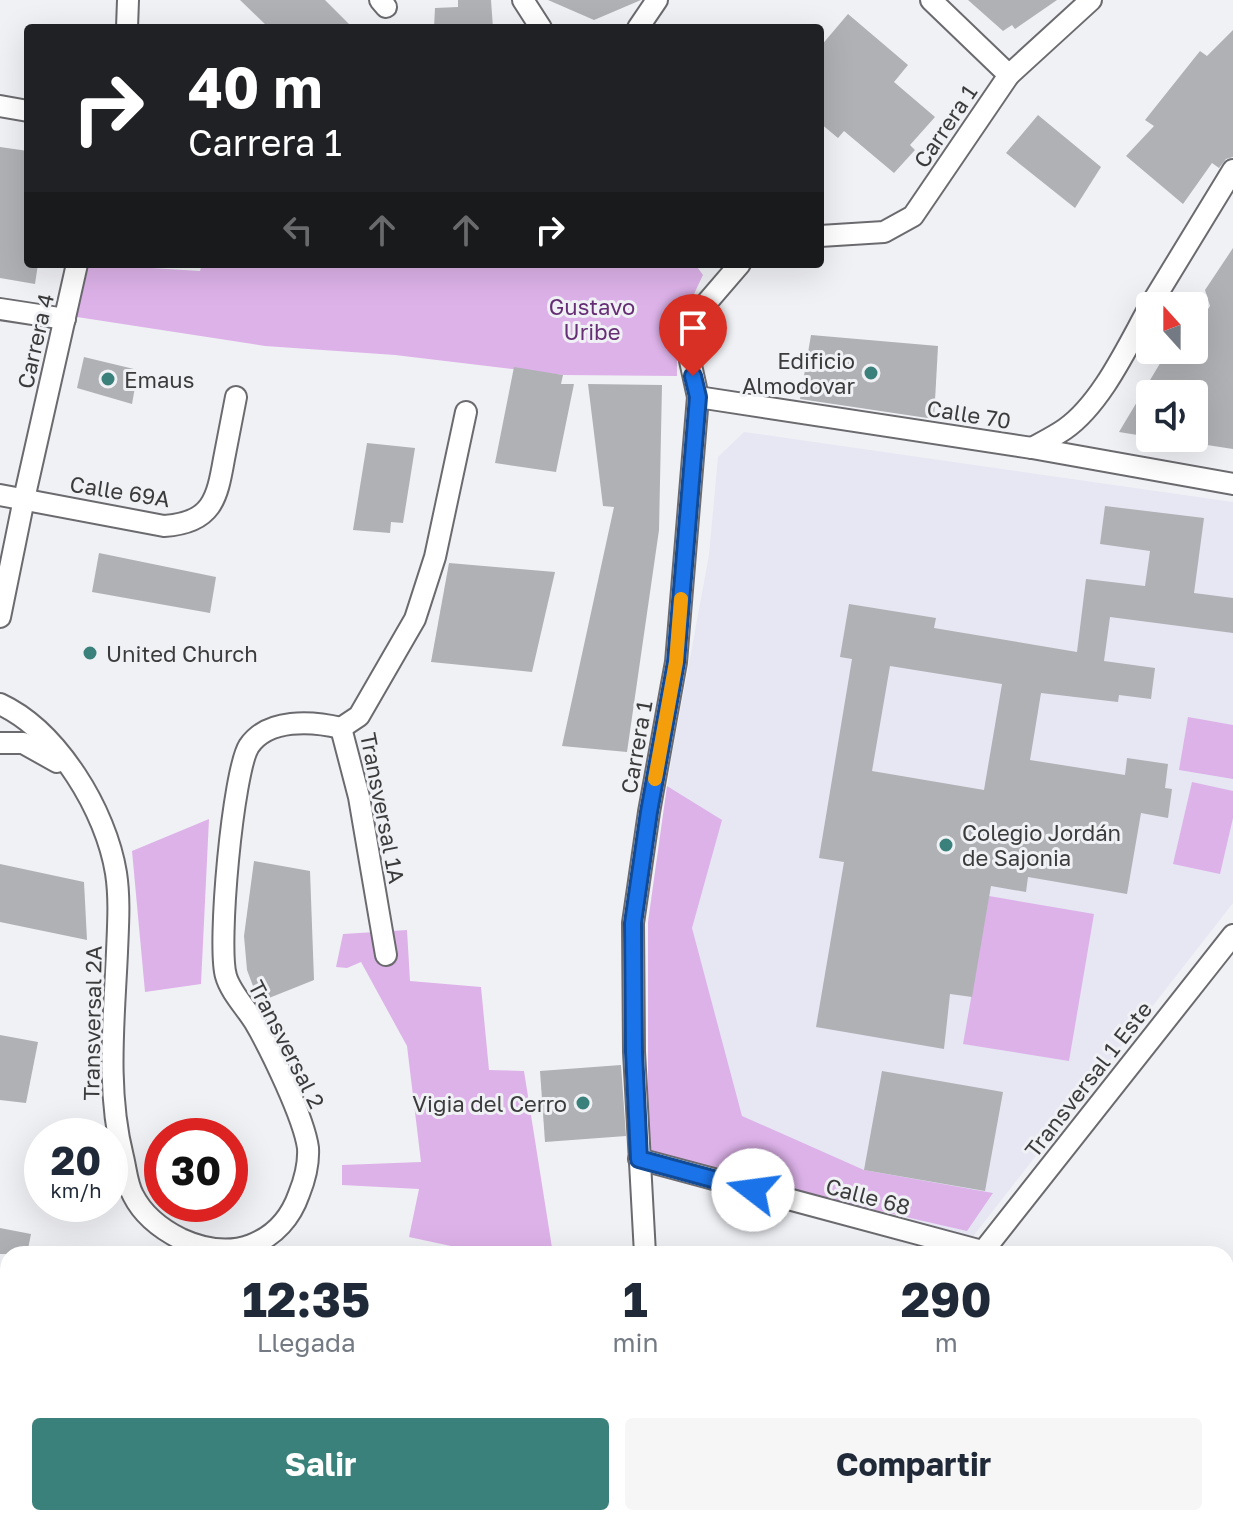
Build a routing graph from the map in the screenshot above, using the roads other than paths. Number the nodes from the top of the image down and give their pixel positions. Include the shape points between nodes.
1 (128, 0) edge
2 (523, 0) edge
3 (657, 0) edge
4 (931, 0) edge
5 (1091, 0) edge
6 (127, 24) edge
7 (538, 24) edge
8 (641, 24) edge
9 (1009, 75) junction
10 (0, 106) edge
11 (24, 110) edge
12 (1233, 170) edge
13 (824, 236) edge
14 (76, 268) edge
15 (737, 268) edge
16 (1159, 292) edge
17 (0, 309) edge
18 (65, 319) junction
19 (1136, 330) edge
20 (236, 397) dead end
21 (698, 397) junction
22 (466, 412) dead end
23 (1032, 448) junction
24 (1233, 484) edge
25 (0, 495) edge
26 (24, 499) junction
27 (0, 617) edge
28 (0, 704) edge
29 (341, 728) junction
30 (0, 743) edge
31 (74, 774) junction
32 (1233, 935) edge
33 (386, 955) dead end
34 (639, 1159) junction
35 (191, 1246) edge
36 (247, 1246) edge
37 (644, 1246) edge
38 (960, 1246) edge
39 (991, 1246) edge

1 - 6 street
2 - 7 street
3 - 8 street
4 - 9 street
5 - 9 street, Carrera 1
9 - 13 street, Carrera 1 via 913,216 884,232
10 - 11 street
12 - 16 street
14 - 18 street, Carrera 4
15 - 21 street, Carrera 1 via 703,307 689,356
17 - 18 street
18 - 26 street, Carrera 4
19 - 23 street via 1088,405 1067,428
20 - 26 street, Calle 69A via 217,495 188,522 164,526
21 - 23 street, Calle 70
21 - 34 street, Carrera 1 via 676,662 633,923
22 - 29 street, Transversal 1A via 435,557 415,619 359,716
23 - 24 street, Calle 70
25 - 26 street, Calle 69A
26 - 27 street, Carrera 4
28 - 31 street, Transversal 2A via 27,720
29 - 33 street, Transversal 1A via 359,797
29 - 36 street, Transversal 2 via 288,724 261,734 248,747 239,776 223,918 226,977 255,1024 301,1121 308,1149 307,1172 294,1210 277,1230
30 - 31 street, Transversal 2A via 38,749
31 - 35 street, Transversal 2A via 104,826 119,898 114,1123 132,1194 153,1222
32 - 39 street, Transversal 1 Este
34 - 37 street, Carrera 1
34 - 38 street, Calle 68

